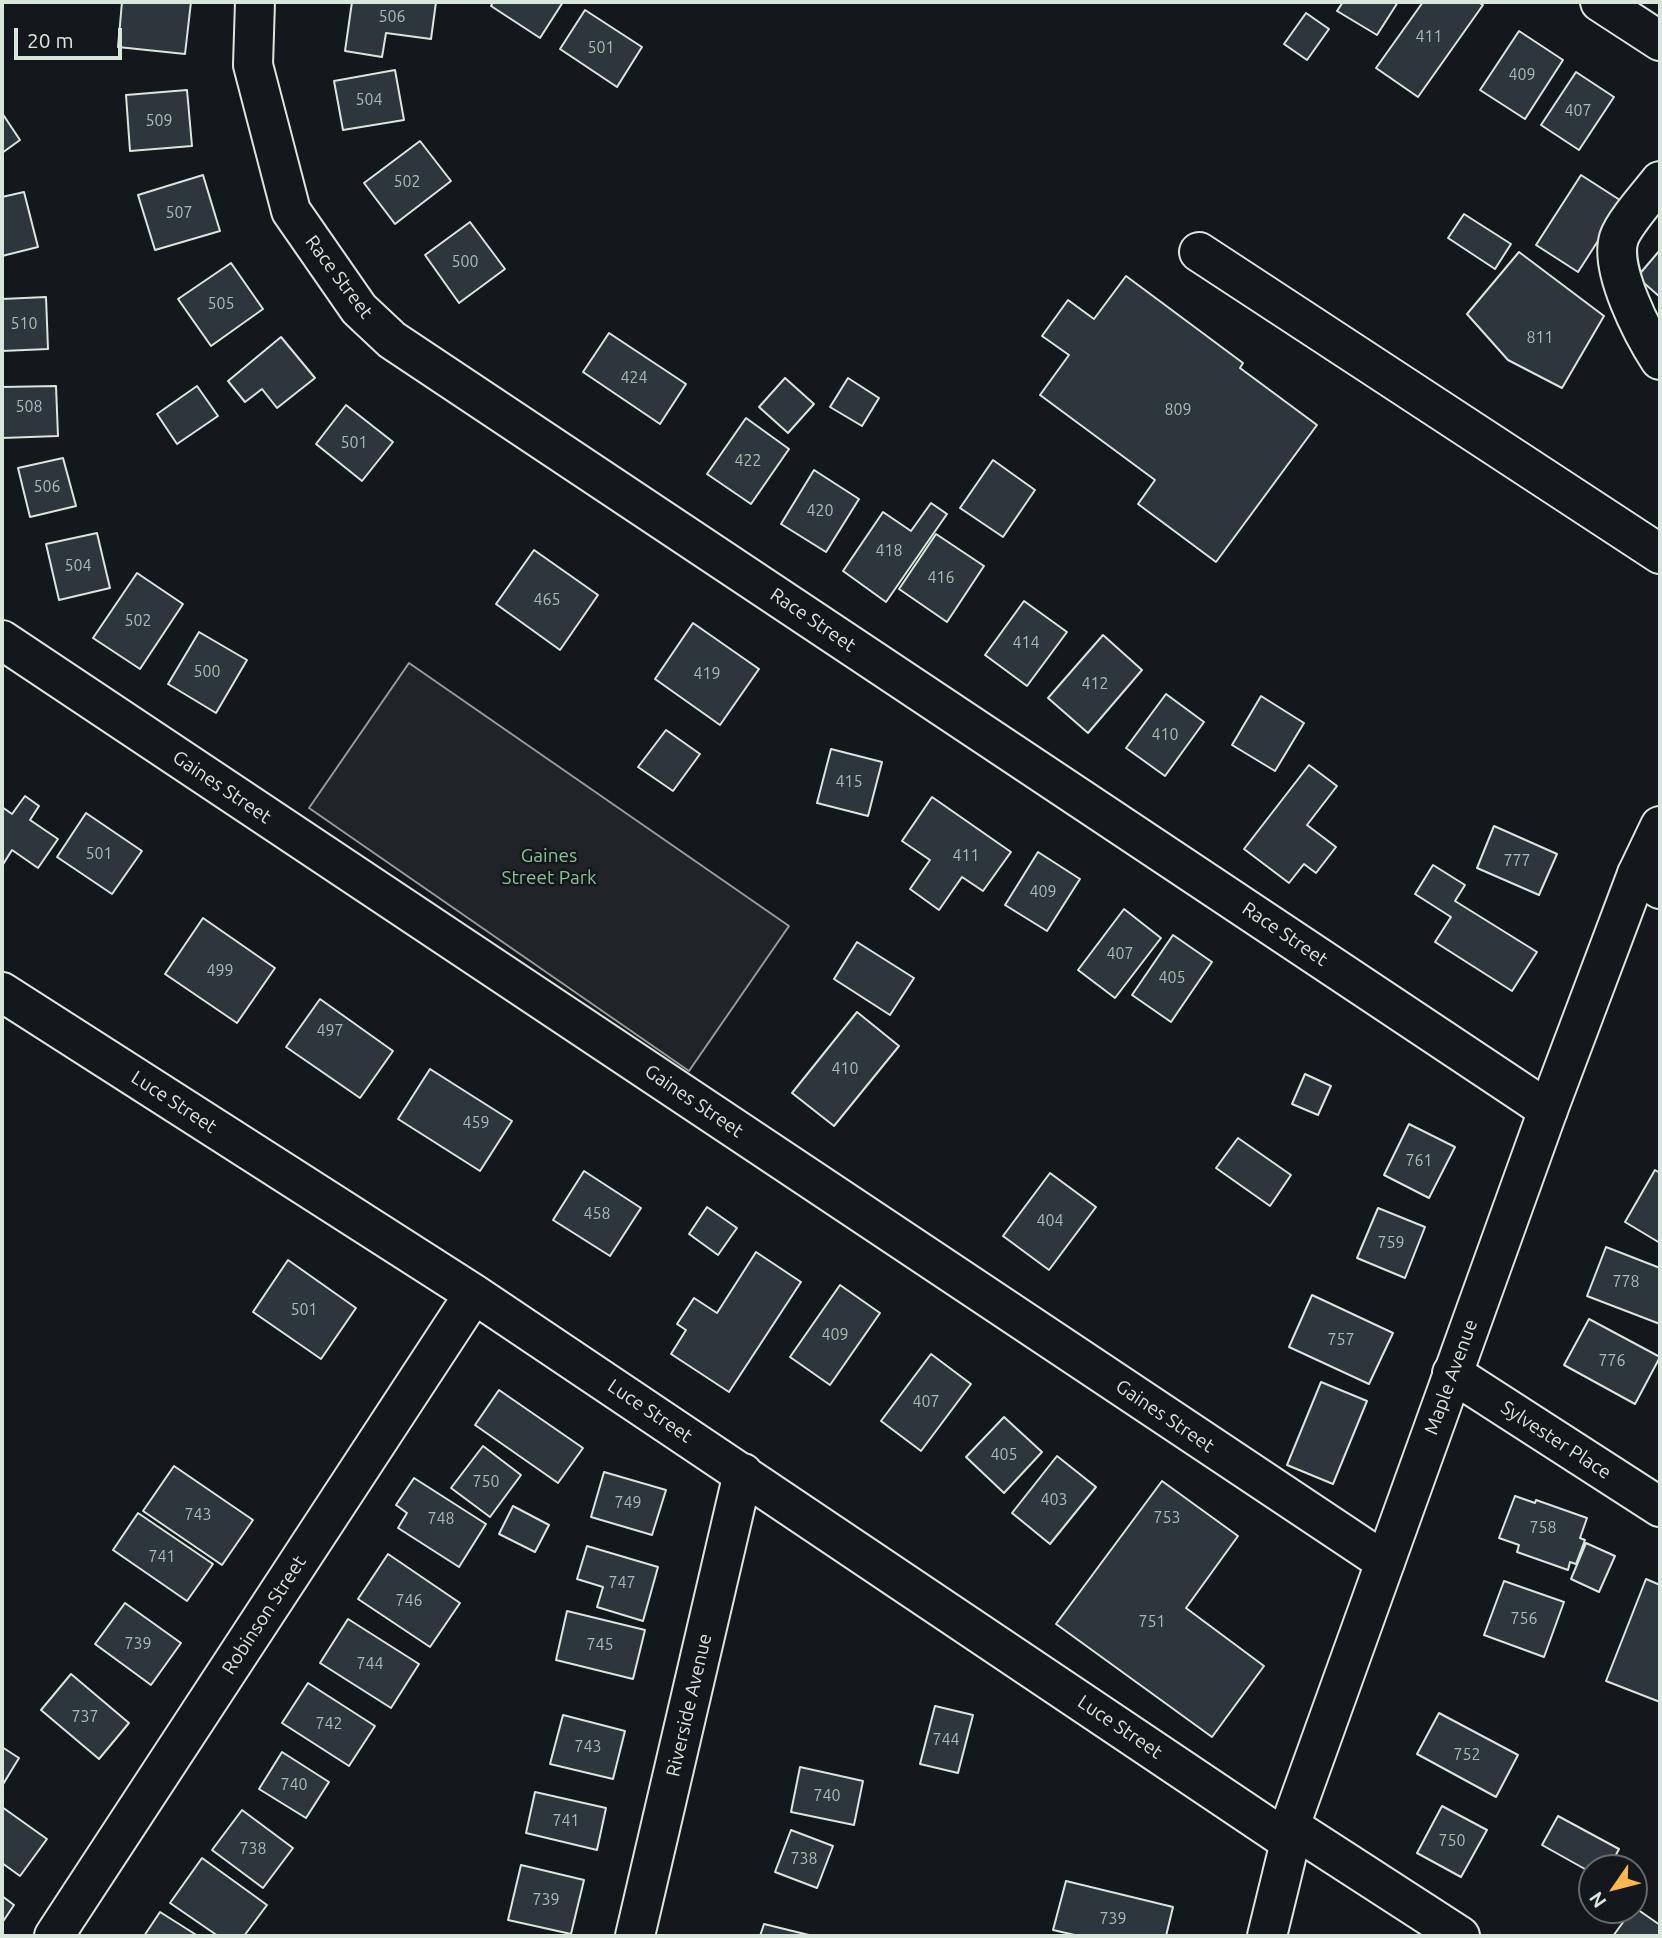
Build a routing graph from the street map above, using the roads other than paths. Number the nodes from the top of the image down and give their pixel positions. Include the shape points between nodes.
1 (255, 2) edge
2 (1600, 2) edge
3 (1660, 41) edge
4 (1660, 181) edge
5 (1199, 252) dead end
6 (1660, 360) edge
7 (1660, 554) edge
8 (2, 640) edge
9 (1660, 826) edge
10 (1648, 882) edge
11 (2, 992) edge
12 (1548, 1110) junction
13 (474, 1294) junction
14 (1452, 1373) junction
15 (743, 1473) junction
16 (1660, 1507) edge
17 (1385, 1562) junction
18 (1290, 1834) junction
19 (54, 1936) edge
20 (635, 1936) edge
21 (1268, 1936) edge
22 (1460, 1936) edge

1 - 12 street, Race Street via 253,65 290,211 359,309 392,340
2 - 3 street
4 - 6 street via 1619,238 1617,254 1629,301
5 - 7 street
8 - 17 street, Gaines Street
9 - 10 street, Maple Avenue
10 - 12 street, Maple Avenue
11 - 13 street, Luce Street
12 - 14 street, Maple Avenue
13 - 15 street, Luce Street
13 - 19 street, Robinson Street
14 - 16 street, Sylvester Place
14 - 17 street, Maple Avenue
15 - 18 street, Luce Street
15 - 20 street, Riverside Avenue
17 - 18 street, Maple Avenue
18 - 21 street, Maple Avenue
18 - 22 street, Luce Street

